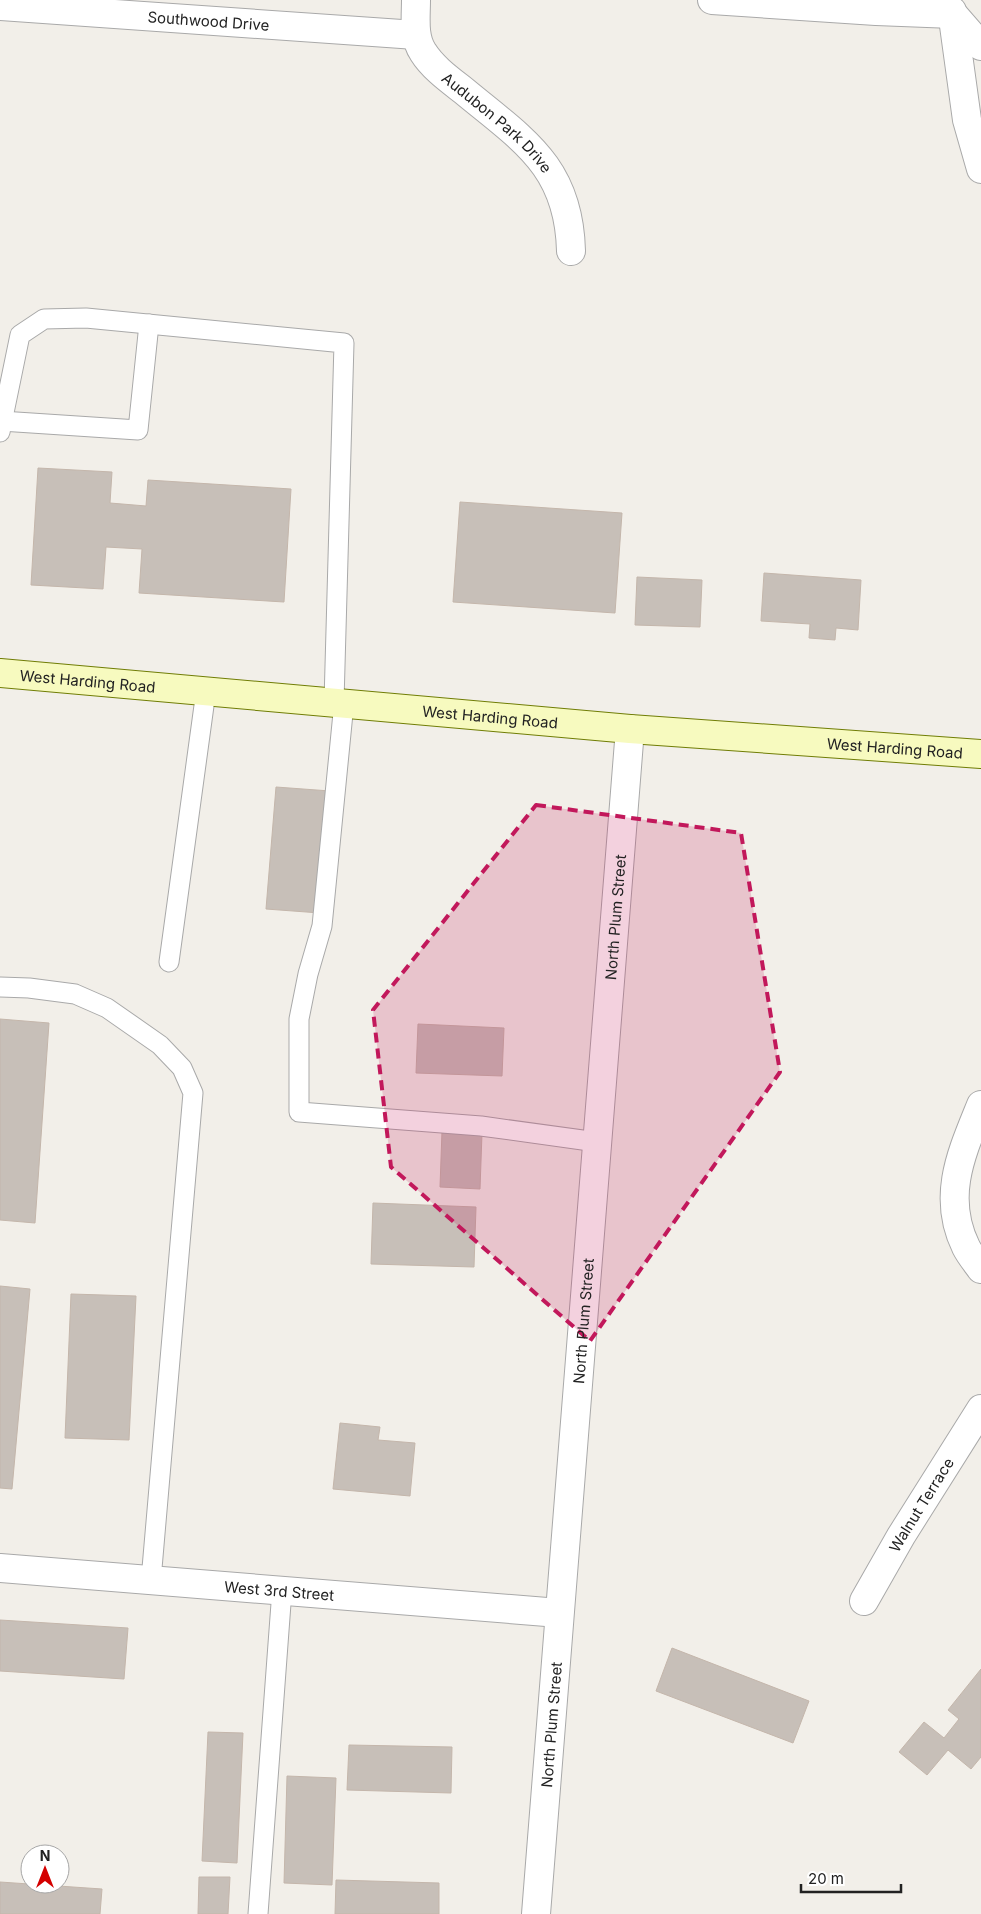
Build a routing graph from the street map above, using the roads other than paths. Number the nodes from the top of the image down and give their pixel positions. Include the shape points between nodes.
1 (416, 0) edge
2 (712, 0) edge
3 (0, 6) edge
4 (952, 7) edge
5 (416, 35) junction
6 (981, 46) edge
7 (981, 169) edge
8 (571, 251) dead end
9 (149, 324) junction
10 (1, 427) edge
11 (0, 673) edge
12 (206, 691) junction
13 (339, 703) junction
14 (630, 728) junction
15 (981, 754) edge
16 (169, 962) dead end
17 (0, 987) edge
18 (981, 1105) edge
19 (597, 1142) junction
20 (981, 1270) edge
21 (981, 1409) edge
22 (0, 1568) edge
23 (151, 1580) junction
24 (282, 1590) junction
25 (864, 1601) dead end
26 (559, 1613) junction
27 (258, 1914) edge
28 (536, 1914) edge

1 - 5 street, Audubon Park Drive
2 - 4 street via 876,11
3 - 5 street, Southwood Drive
4 - 6 street
4 - 7 street via 967,120
5 - 8 street, Audubon Park Drive via 422,52 441,73 526,142 549,168 564,197
9 - 10 lane via 86,318 44,319 20,335
9 - 10 lane via 138,430
9 - 13 lane via 344,343
11 - 12 street, West Harding Road
12 - 13 street, West Harding Road
12 - 16 lane
13 - 14 street, West Harding Road
13 - 19 lane via 322,926 299,1019 299,1112 481,1126
14 - 15 street, West Harding Road
14 - 19 street, North Plum Street
17 - 23 lane via 75,994 107,1008 160,1046 182,1068 193,1093
18 - 20 street via 960,1159 954,1191 956,1220 966,1247
19 - 26 street, North Plum Street
21 - 25 street, Walnut Terrace
22 - 23 street, West 3rd Street
23 - 24 street, West 3rd Street
24 - 26 street, West 3rd Street
24 - 27 lane
26 - 28 street, North Plum Street

